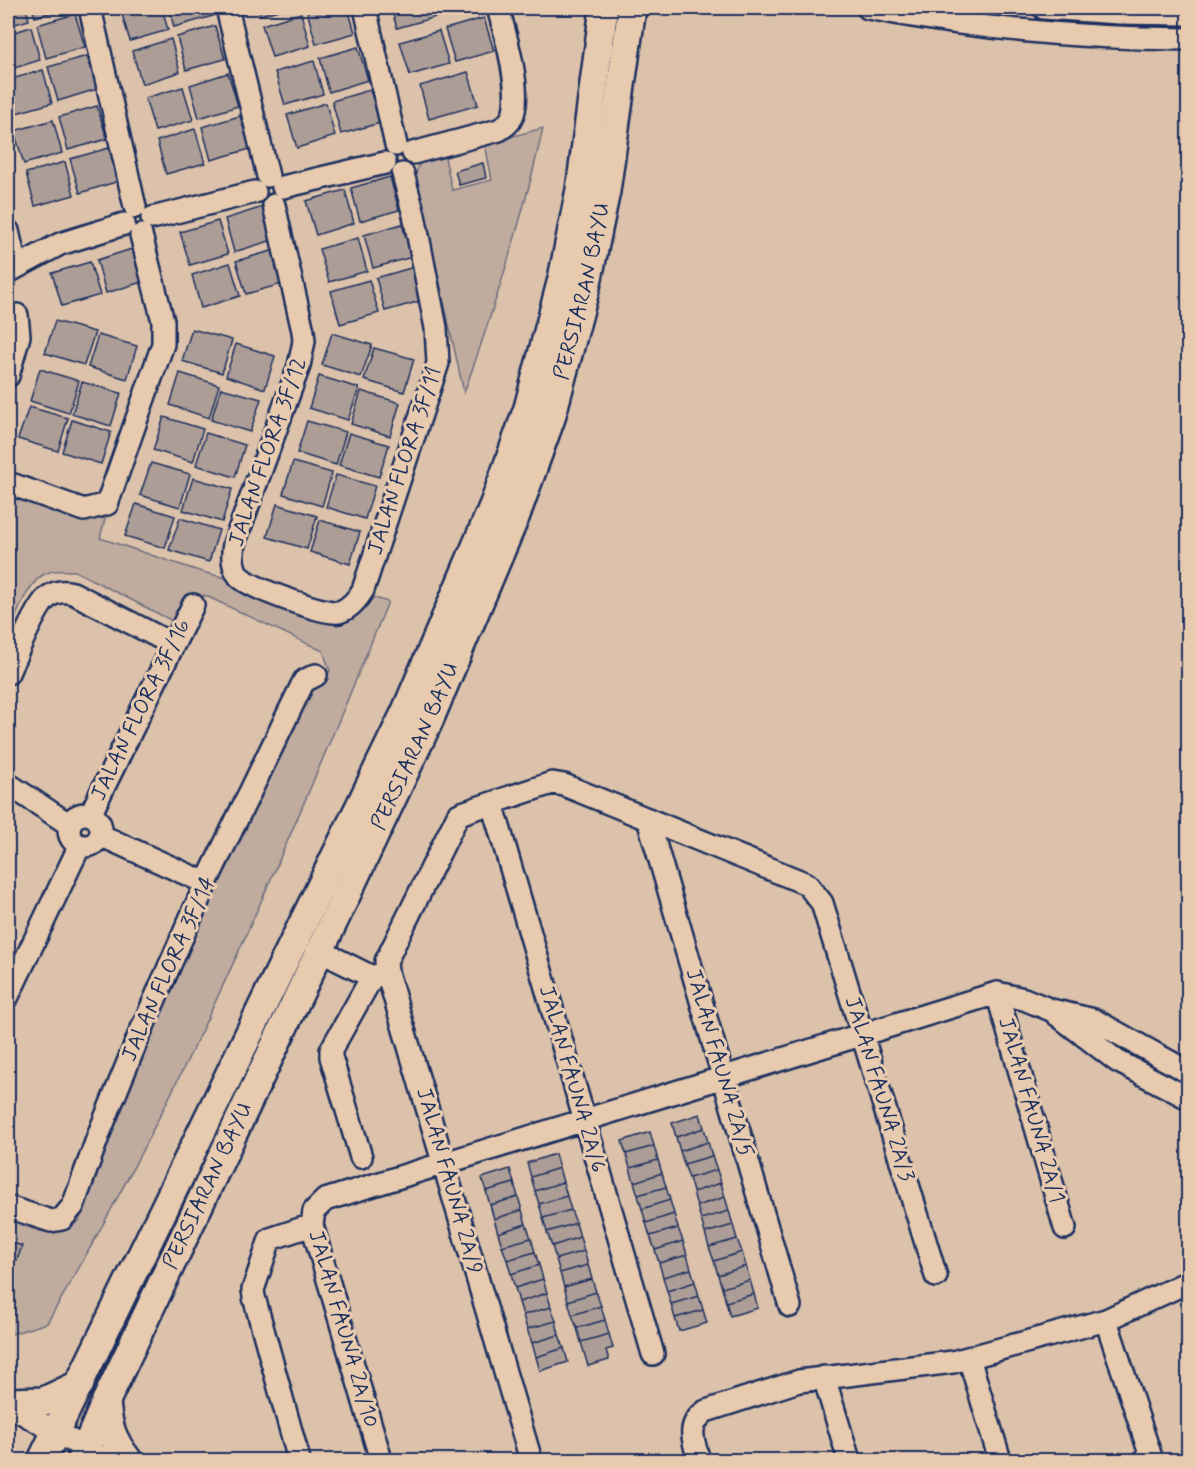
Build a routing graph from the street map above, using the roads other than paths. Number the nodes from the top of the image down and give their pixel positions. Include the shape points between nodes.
1 (90, 8) edge
2 (227, 8) edge
3 (365, 8) edge
4 (498, 8) edge
5 (602, 8) edge
6 (632, 8) edge
7 (868, 8) edge
8 (1044, 8) edge
9 (1188, 14) edge
10 (1188, 39) edge
11 (399, 159) junction
12 (270, 190) junction
13 (138, 221) junction
14 (8, 231) edge
15 (12, 269) edge
16 (16, 315) dead end
17 (8, 375) edge
18 (8, 483) edge
19 (286, 598) joint
20 (193, 605) dead end
21 (172, 644) junction
22 (8, 673) edge
23 (316, 675) dead end
24 (8, 784) edge
25 (492, 803) junction
26 (90, 815) junction
27 (648, 819) junction
28 (70, 825) junction
29 (99, 835) junction
30 (80, 845) junction
31 (206, 883) junction
32 (320, 951) junction
33 (379, 974) junction
34 (997, 993) junction
35 (8, 996) edge
36 (1050, 1010) junction
37 (862, 1035) junction
38 (1188, 1072) edge
39 (724, 1078) junction
40 (1188, 1098) edge
41 (584, 1120) junction
42 (361, 1157) dead end
43 (444, 1163) junction
44 (8, 1207) edge
45 (312, 1225) junction
46 (1065, 1228) dead end
47 (936, 1276) dead end
48 (1188, 1282) edge
49 (790, 1306) dead end
50 (1106, 1320) junction
51 (652, 1354) dead end
52 (969, 1358) junction
53 (824, 1377) junction
54 (80, 1384) junction
55 (106, 1401) junction
56 (8, 1404) edge
57 (56, 1433) junction
58 (91, 1457) edge
59 (42, 1461) edge
60 (128, 1461) edge
61 (299, 1461) edge
62 (381, 1461) edge
63 (531, 1461) edge
64 (699, 1461) edge
65 (849, 1461) edge
66 (1000, 1461) edge
67 (1152, 1461) edge

1 - 13 street
2 - 12 street, JALAN FLORA 3F/12
3 - 11 street
4 - 11 street via 516,95 508,124
5 - 54 main road, PERSIARAN BAYU via 580,190 562,279 528,408 494,504 405,713
6 - 32 main road, PERSIARAN BAYU via 606,191 587,284 551,418 458,656
7 - 10 street via 1002,30
8 - 9 street
11 - 12 street
11 - 19 street, JALAN FLORA 3F/11 via 436,328 438,363 359,596 340,612
12 - 13 street
12 - 19 street, JALAN FLORA 3F/12 via 304,341 299,366 232,558 243,580
13 - 15 street via 60,244
13 - 18 street via 164,333 107,504 84,510
14 - 15 street
16 - 17 street via 19,336
20 - 21 street, JALAN FLORA 3F/16
21 - 22 street via 73,593 58,592 40,607
21 - 26 street, JALAN FLORA 3F/16
23 - 31 street, JALAN FLORA 3F/14 via 304,681
24 - 28 street
25 - 27 street via 552,783
25 - 33 street via 458,815
25 - 41 street, JALAN FAUNA 2A/6
26 - 28 street via 78,816
26 - 29 street via 99,823
27 - 37 street, JALAN FAUNA 2A/3 via 807,884 822,903
27 - 39 street, JALAN FAUNA 2A/5
28 - 30 street via 70,837
29 - 30 street via 92,844
29 - 31 street
30 - 35 street
31 - 44 street, JALAN FLORA 3F/14 via 140,1034 71,1210 62,1219 51,1221
32 - 33 street
32 - 55 main road, PERSIARAN BAYU
33 - 42 street via 331,1050
33 - 43 street, JALAN FAUNA 2A/9
34 - 36 street
34 - 37 street
34 - 46 street, JALAN FAUNA 2A/1
36 - 38 street via 1094,1020
36 - 40 street via 1117,1061
37 - 39 street
37 - 47 street, JALAN FAUNA 2A/3
39 - 41 street
39 - 49 street, JALAN FAUNA 2A/5
41 - 43 street
41 - 51 street, JALAN FAUNA 2A/6
43 - 45 street, JALAN FAUNA 2A/10 via 325,1200 314,1211
43 - 63 street, JALAN FAUNA 2A/9
45 - 61 street via 270,1239 253,1290
45 - 62 street, JALAN FAUNA 2A/10
48 - 50 street
50 - 52 street
50 - 67 street
52 - 53 street
52 - 66 street
53 - 64 street via 799,1381 697,1417 692,1435
53 - 65 street
54 - 56 main road via 44,1401
54 - 57 main road, PERSIARAN BAYU
55 - 58 main road, PERSIARAN BAYU
55 - 60 main road via 114,1442
56 - 57 street
57 - 58 street
57 - 59 main road, PERSIARAN BAYU

